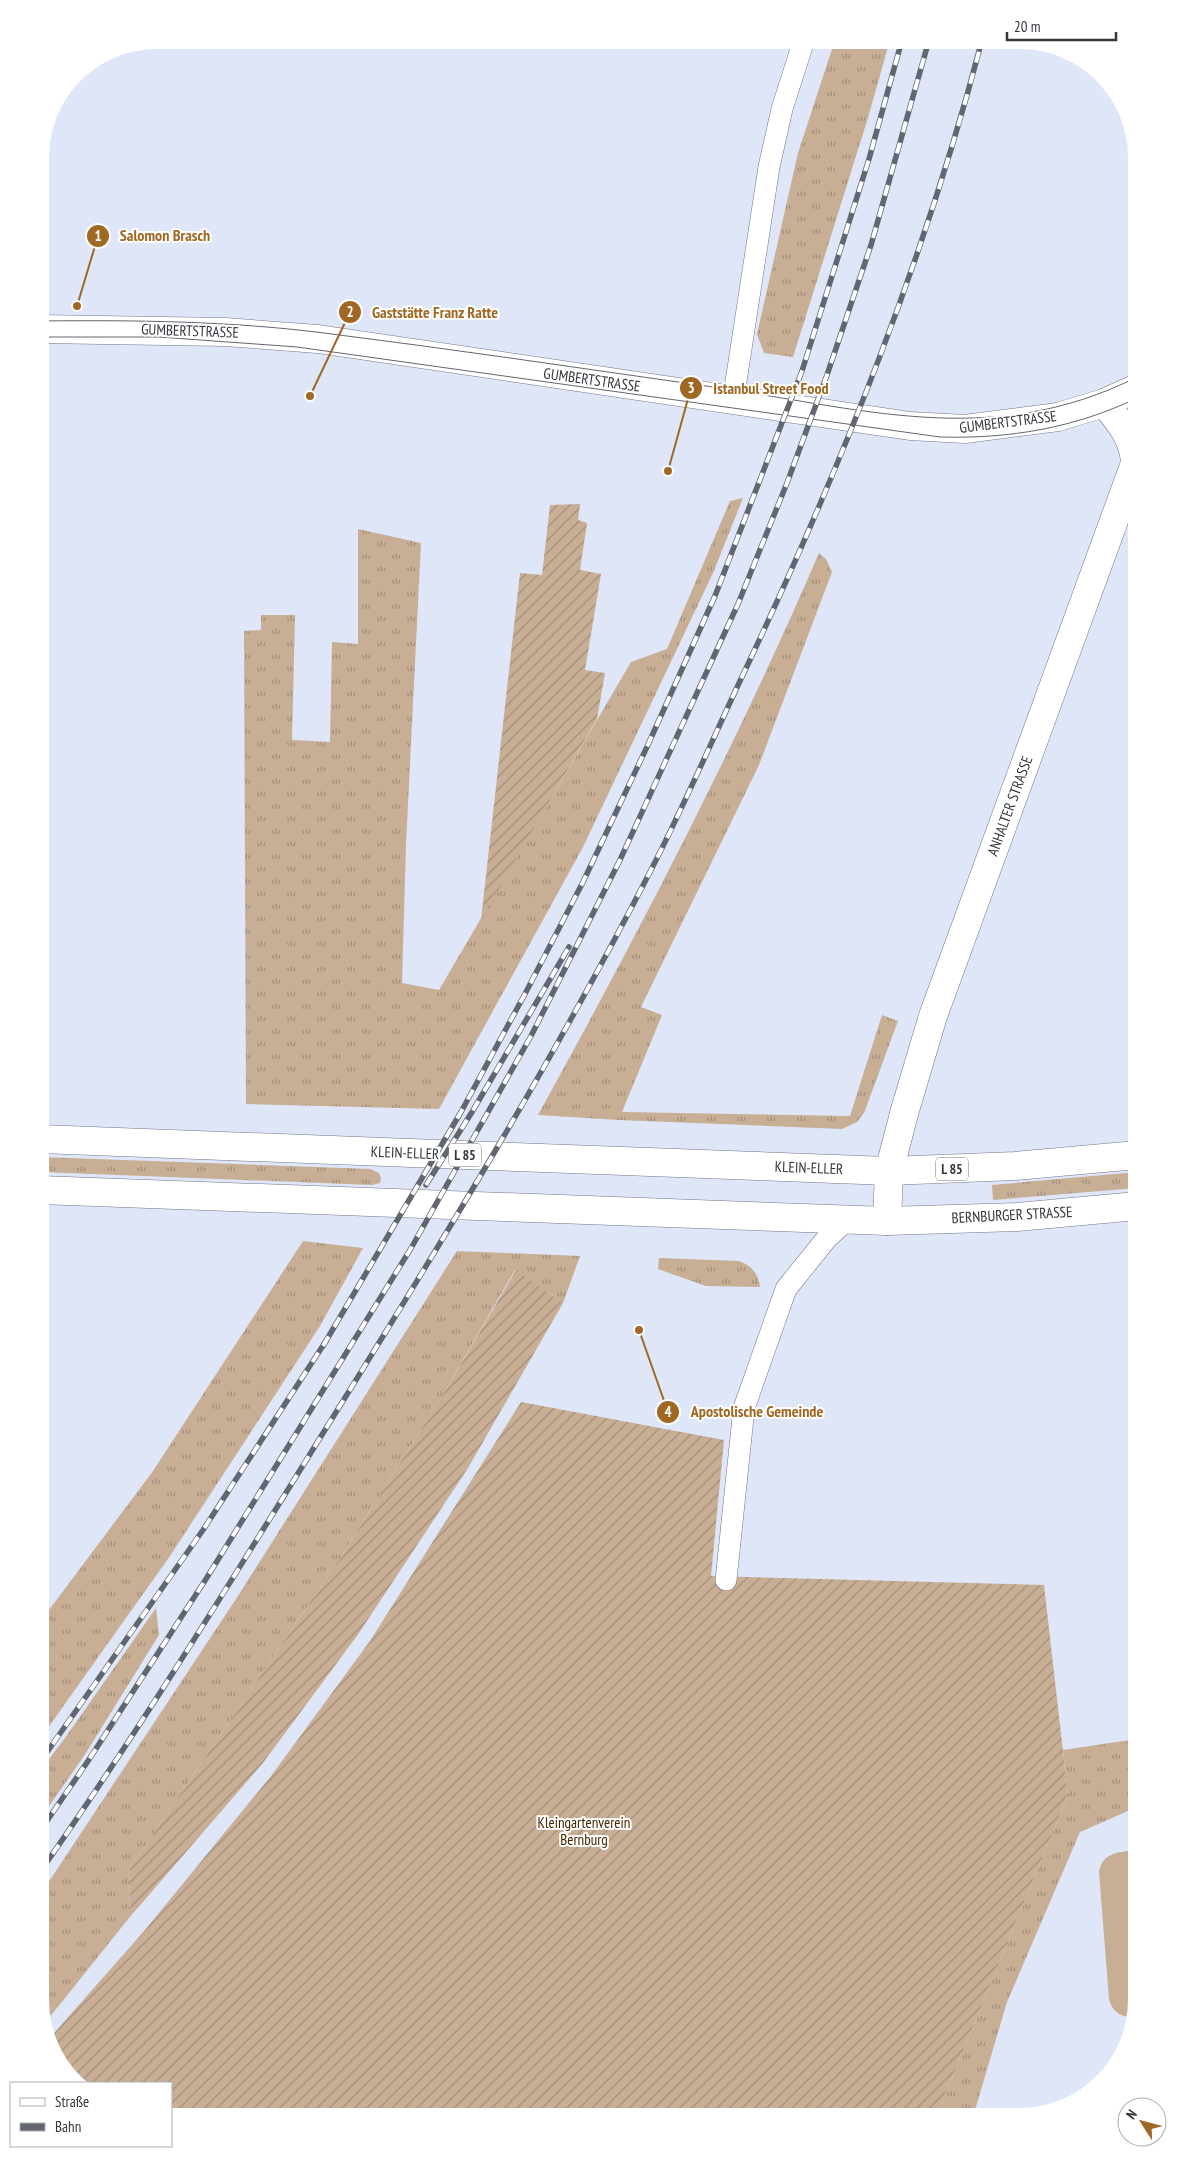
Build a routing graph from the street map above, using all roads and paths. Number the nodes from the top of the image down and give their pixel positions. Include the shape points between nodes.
1 (801, 49) edge
2 (49, 329) edge
3 (1128, 392) edge
4 (733, 400) junction
5 (1104, 403) junction
6 (1128, 437) edge
7 (1128, 482) edge
8 (49, 1139) edge
9 (1128, 1156) edge
10 (889, 1171) junction
11 (49, 1190) edge
12 (1128, 1207) edge
13 (847, 1220) junction
14 (887, 1221) junction
15 (726, 1580) dead end

1 - 4 lane via 782,109 770,167
2 - 4 main road, GUMBERTSTRASSE via 206,331 318,339
3 - 5 main road, GUMBERTSTRASSE
4 - 5 main road, GUMBERTSTRASSE via 910,426 965,429 1058,417
5 - 6 main road, ANHALTER STRASSE
7 - 10 main road, ANHALTER STRASSE via 934,1016 904,1110
8 - 10 main road, KLEIN-ELLER / L 85
9 - 10 main road, L 85 via 1015,1166
10 - 14 main road, ANHALTER STRASSE
11 - 13 main road
12 - 14 main road, BERNBURGER STRASSE via 1017,1217
13 - 14 main road
13 - 15 lane via 827,1238 786,1289 744,1408

